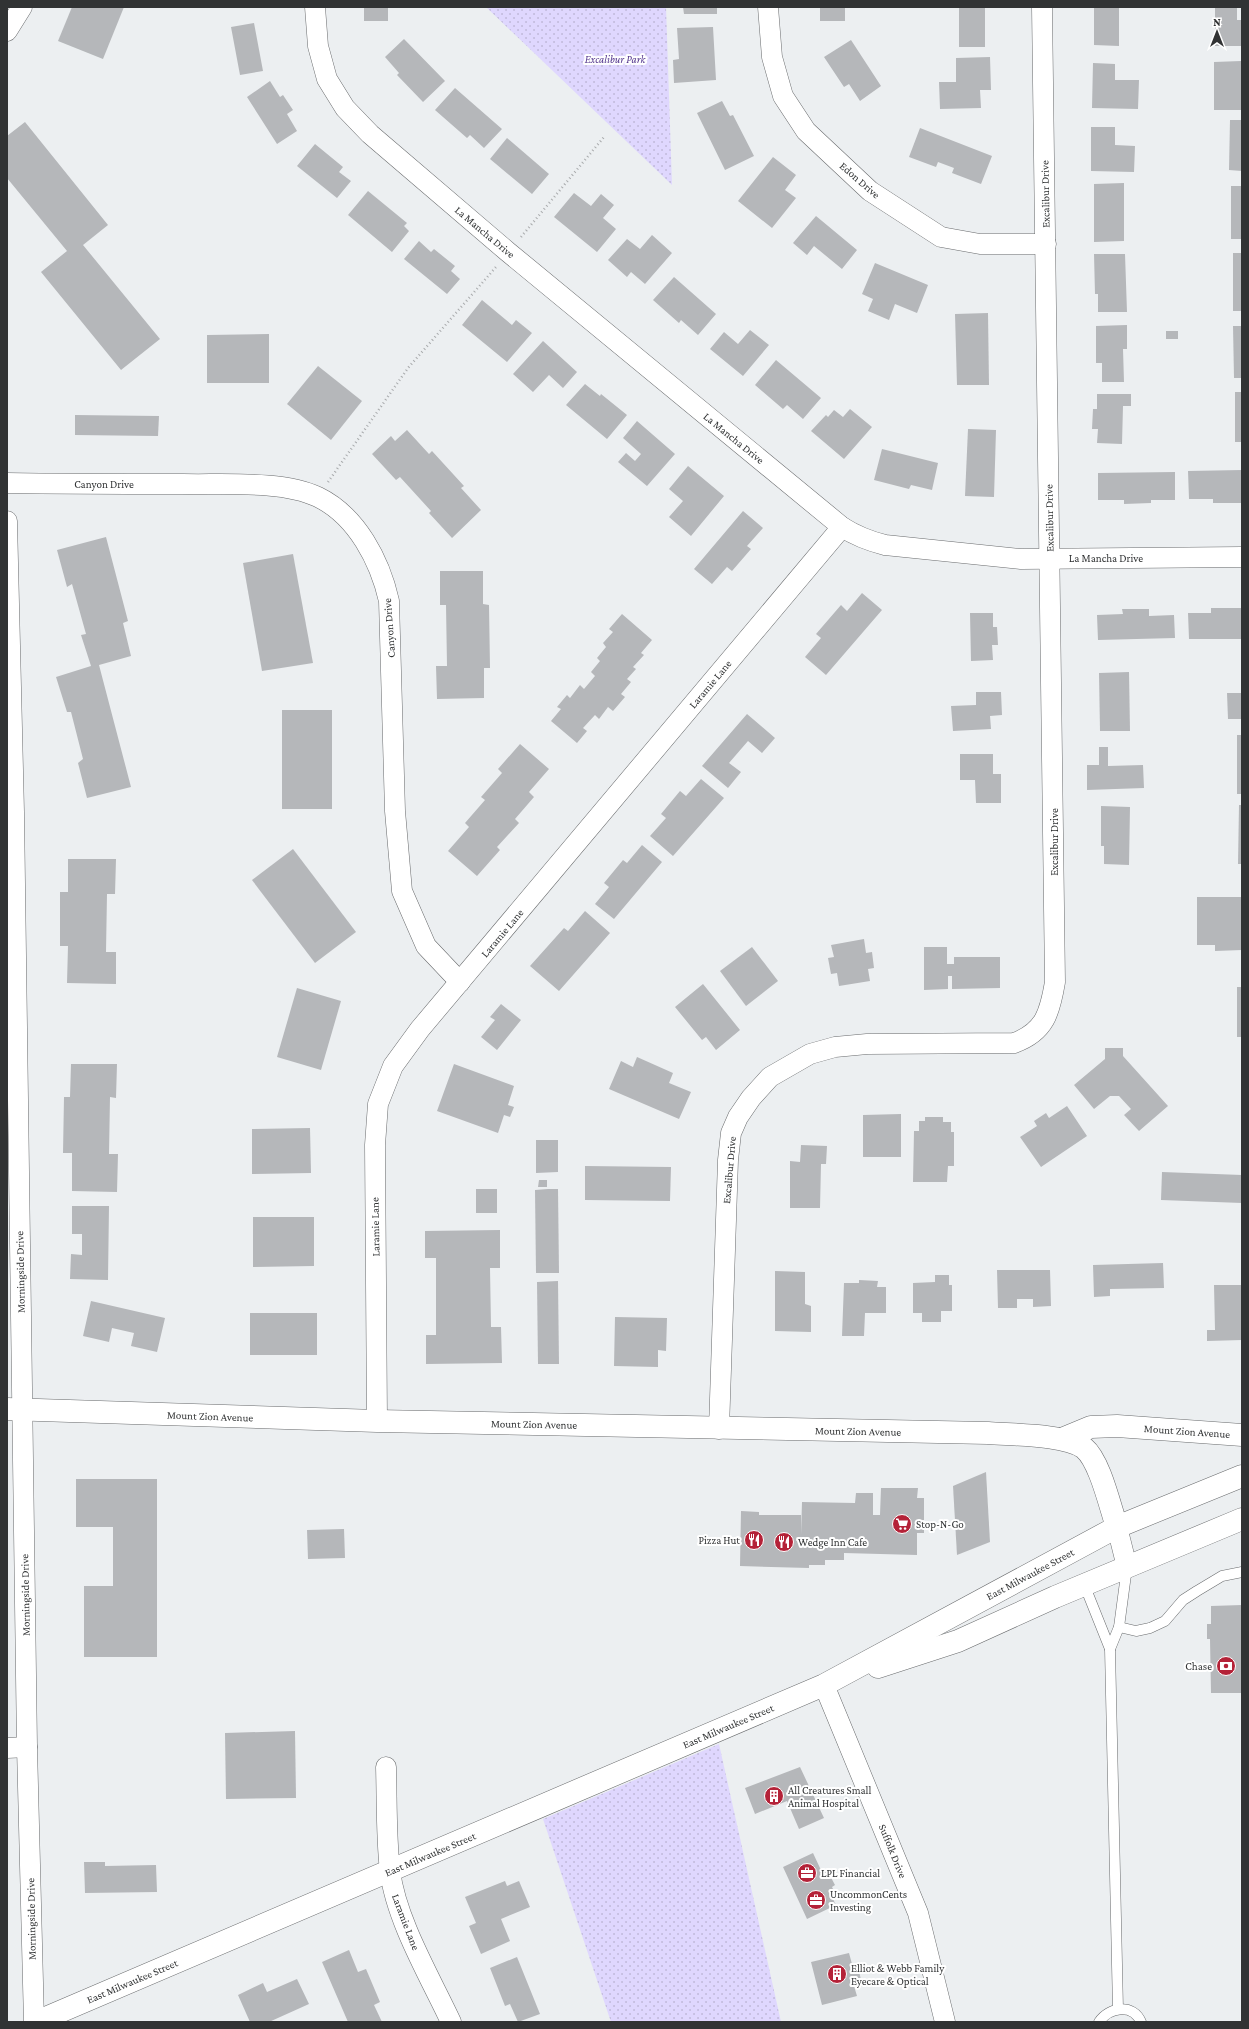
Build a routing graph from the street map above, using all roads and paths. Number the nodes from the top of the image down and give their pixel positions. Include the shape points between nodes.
1 (22, 7) edge
2 (315, 7) edge
3 (768, 7) edge
4 (1042, 7) edge
5 (7, 32) edge
6 (604, 137) dead end
7 (1046, 244) junction
8 (508, 252) junction
9 (7, 483) edge
10 (317, 497) junction
11 (7, 521) edge
12 (842, 527) junction
13 (1242, 557) edge
14 (1050, 558) junction
15 (9, 638) edge
16 (460, 982) junction
17 (12, 1051) edge
18 (15, 1409) edge
19 (377, 1421) junction
20 (719, 1428) junction
21 (1242, 1435) edge
22 (1062, 1439) junction
23 (1242, 1476) edge
24 (1242, 1519) edge
25 (1117, 1527) junction
26 (1127, 1567) junction
27 (1242, 1572) edge
28 (1084, 1584) junction
29 (1118, 1627) junction
30 (1110, 1650) junction
31 (824, 1684) junction
32 (27, 1747) junction
33 (7, 1748) edge
34 (386, 1767) dead end
35 (390, 1871) junction
36 (1118, 2009) junction
37 (35, 2022) edge
38 (451, 2022) edge
39 (945, 2022) edge
40 (1099, 2022) edge
41 (1142, 2022) edge

1 - 5 street
2 - 8 street, La Mancha Drive via 318,46 327,79 345,108 370,134
3 - 7 street, Edon Drive via 772,57 784,96 806,131 870,191 941,237 980,244
4 - 7 street, Excalibur Drive
6 - 8 path
7 - 14 street, Excalibur Drive
8 - 10 path via 408,368
8 - 12 street, La Mancha Drive
9 - 10 street, Canyon Drive via 242,485 282,488
10 - 16 street, Canyon Drive via 345,516 358,532 372,554 386,587 391,642 395,811 402,891 426,946
11 - 15 street, Morningside Drive
12 - 14 street, La Mancha Drive via 869,541 885,545 999,557
12 - 16 street, Laramie Lane
13 - 14 street, La Mancha Drive
14 - 20 street, Excalibur Drive via 1055,982 1048,1013 1029,1038 1014,1043 867,1044 825,1049 781,1069 751,1098 731,1133 728,1160
15 - 17 street, Morningside Drive
16 - 19 street, Laramie Lane via 393,1066 378,1104 375,1144
17 - 18 street, Morningside Drive
18 - 19 main road, Mount Zion Avenue
18 - 32 street, Morningside Drive
19 - 20 main road, Mount Zion Avenue
20 - 22 main road, Mount Zion Avenue via 988,1433
21 - 22 main road, Mount Zion Avenue via 1117,1426 1090,1427
22 - 25 main road, Mount Zion Avenue via 1084,1448 1093,1460
23 - 25 main road, East Milwaukee Street
24 - 26 main road, East Milwaukee Street
25 - 26 street
25 - 31 main road, East Milwaukee Street
26 - 28 main road, East Milwaukee Street
26 - 29 lane
27 - 29 lane via 1222,1576 1197,1591 1183,1600 1165,1621 1150,1628 1136,1631
28 - 30 lane
28 - 31 main road, East Milwaukee Street via 958,1640
29 - 30 lane
30 - 36 lane
31 - 35 main road, East Milwaukee Street
31 - 39 street, Suffolk Drive via 918,1913
32 - 33 street
32 - 37 street, Morningside Drive
34 - 35 street, Laramie Lane
35 - 37 main road, East Milwaukee Street
35 - 38 street, Laramie Lane via 396,1899 412,1940
36 - 40 lane via 1104,2015
36 - 41 lane via 1134,2013

